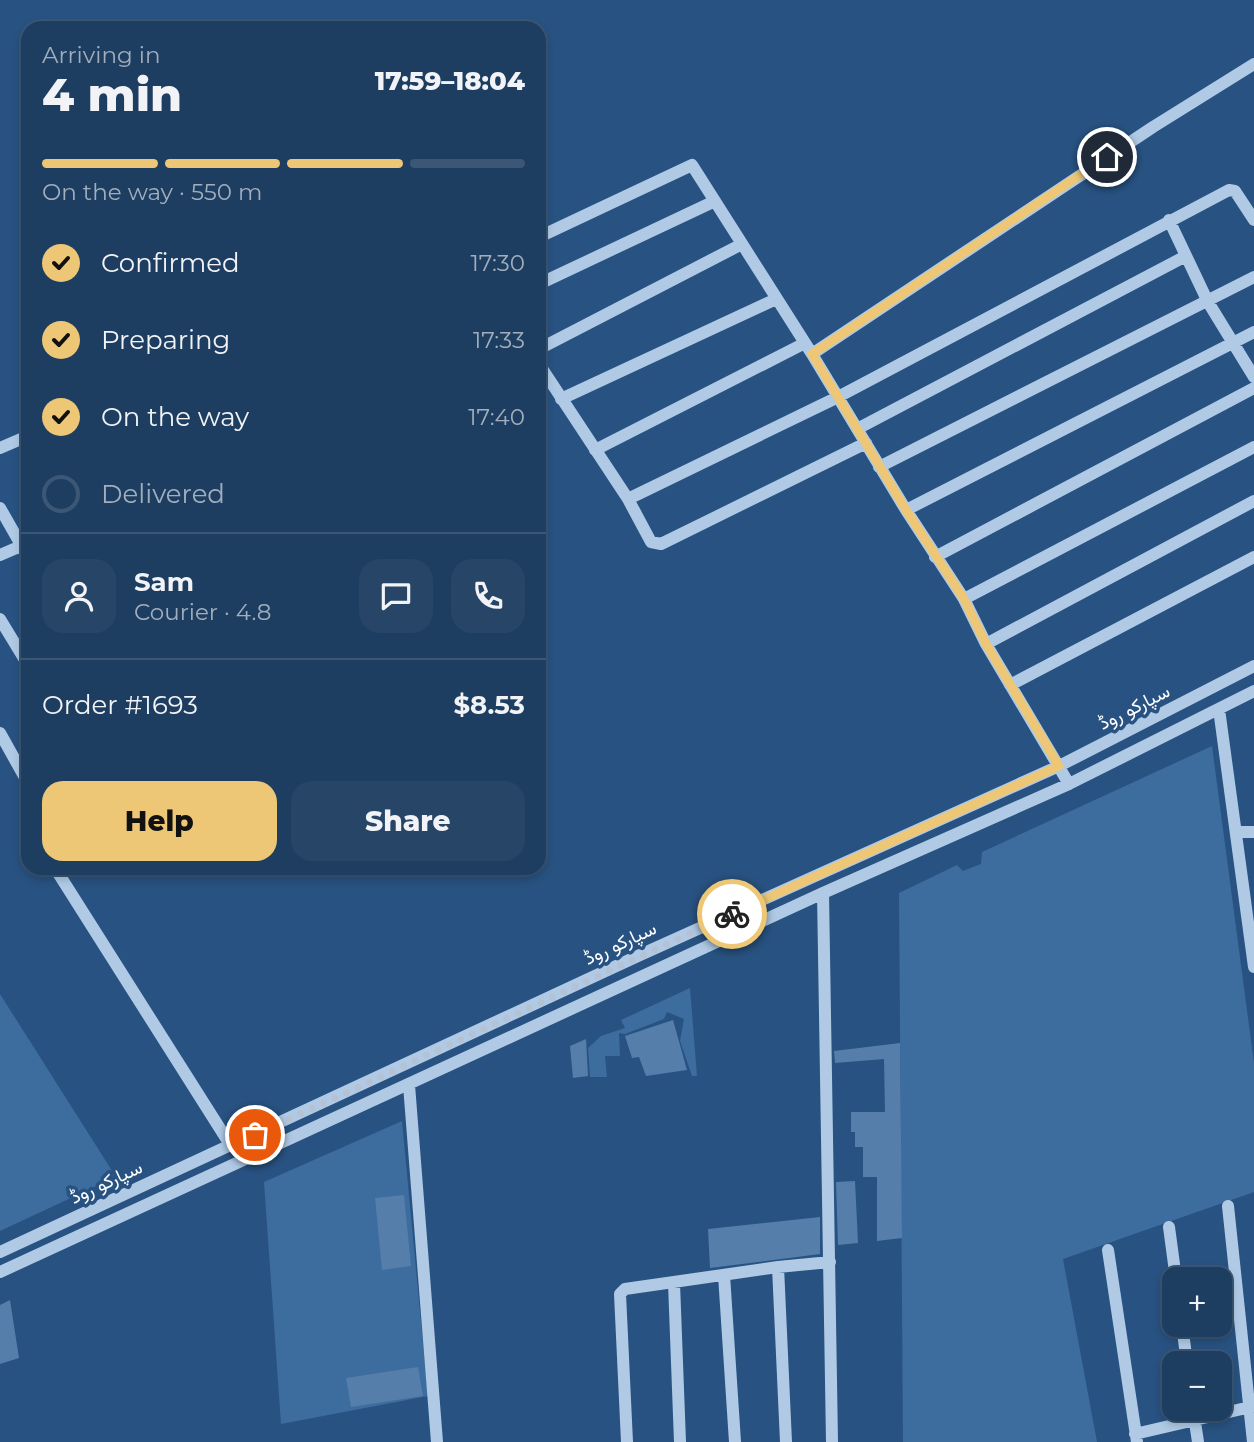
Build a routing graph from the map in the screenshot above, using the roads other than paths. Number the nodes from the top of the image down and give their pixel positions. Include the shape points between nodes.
1 (1254, 64) edge
2 (715, 201) junction
3 (1169, 220) junction
4 (1254, 220) edge
5 (546, 234) edge
6 (742, 244) junction
7 (1186, 256) junction
8 (1254, 277) edge
9 (546, 281) edge
10 (776, 299) junction
11 (1208, 302) junction
12 (1254, 332) edge
13 (1233, 343) junction
14 (546, 345) edge
15 (808, 348) junction
16 (546, 375) edge
17 (1254, 377) edge
18 (1254, 388) edge
19 (836, 398) junction
20 (561, 400) junction
21 (856, 429) junction
22 (21, 440) edge
23 (866, 443) junction
24 (1254, 447) edge
25 (0, 448) edge
26 (595, 450) junction
27 (879, 467) junction
28 (628, 499) junction
29 (1254, 501) edge
30 (0, 508) edge
31 (906, 510) junction
32 (21, 541) edge
33 (21, 550) edge
34 (0, 555) edge
35 (935, 557) junction
36 (1254, 557) edge
37 (964, 599) junction
38 (0, 619) edge
39 (986, 644) junction
40 (21, 654) edge
41 (1254, 666) edge
42 (1010, 685) junction
43 (1254, 691) edge
44 (1219, 709) junction
45 (0, 733) edge
46 (1059, 766) junction
47 (21, 770) edge
48 (1069, 784) junction
49 (1236, 832) junction
50 (1254, 832) edge
51 (59, 875) edge
52 (823, 894) junction
53 (1254, 967) edge
54 (409, 1085) junction
55 (230, 1146) junction
56 (1228, 1206) dead end
57 (1168, 1227) dead end
58 (1108, 1250) dead end
59 (0, 1252) edge
60 (830, 1262) junction
61 (778, 1267) junction
62 (1174, 1267) edge
63 (0, 1272) edge
64 (724, 1275) junction
65 (674, 1283) junction
66 (1251, 1407) edge
67 (1232, 1410) edge
68 (1179, 1421) edge
69 (1195, 1421) edge
70 (1136, 1438) edge
71 (437, 1442) edge
72 (627, 1442) edge
73 (680, 1442) edge
74 (735, 1442) edge
75 (786, 1442) edge
76 (832, 1442) edge
77 (1198, 1442) edge
78 (1253, 1442) edge

1 - 15 street
2 - 5 street via 692,164
2 - 6 street
2 - 9 street
3 - 4 street via 1229,190 1235,191
3 - 7 street
3 - 19 street
6 - 10 street
6 - 14 street
7 - 11 street
7 - 21 street
8 - 11 street
10 - 15 street
10 - 20 street
11 - 13 street
11 - 27 street
12 - 13 street
13 - 17 street
13 - 31 street
15 - 19 street
15 - 26 street
16 - 20 street
18 - 35 street
19 - 21 street
19 - 28 street
20 - 26 street
21 - 23 street
22 - 25 street
23 - 27 street
23 - 28 street via 661,544 651,542
24 - 37 street
26 - 28 street
27 - 31 street
29 - 39 street
30 - 32 street
31 - 35 street
33 - 34 street
35 - 37 street
36 - 42 street
37 - 39 street
38 - 40 street
39 - 42 street
41 - 46 street, سپارکو روڈ
42 - 46 street
43 - 44 street, سپارکو روڈ
44 - 48 street, سپارکو روڈ
44 - 49 street
45 - 47 street
46 - 48 street
46 - 55 street, سپارکو روڈ
48 - 52 street, سپارکو روڈ
49 - 50 street
49 - 53 street
51 - 55 street
52 - 54 street, سپارکو روڈ
52 - 60 street
54 - 63 street, سپارکو روڈ
54 - 71 street
55 - 59 street, سپارکو روڈ
56 - 66 street
57 - 62 street
58 - 70 street
60 - 61 street
60 - 76 street
61 - 64 street
61 - 75 street
64 - 65 street
64 - 74 street
65 - 72 street via 625,1289 620,1294
65 - 73 street
66 - 67 street
66 - 78 street
68 - 70 street
69 - 77 street

